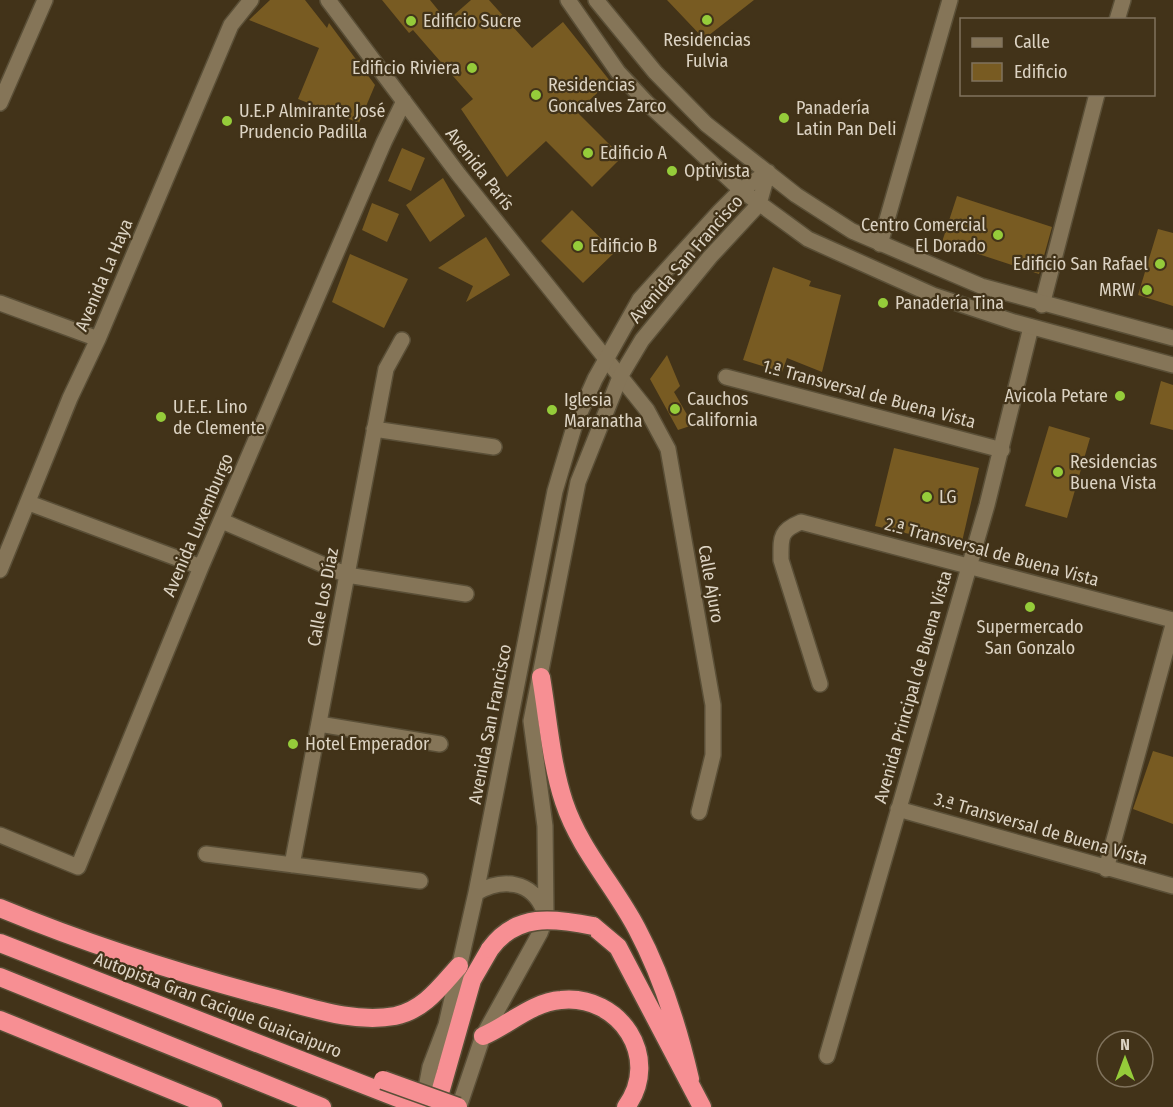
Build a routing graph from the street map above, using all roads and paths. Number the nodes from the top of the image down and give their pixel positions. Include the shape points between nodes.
1 (45, 0) edge
2 (251, 0) edge
3 (328, 0) edge
4 (568, 0) edge
5 (596, 0) edge
6 (950, 0) edge
7 (1123, 0) edge
8 (1118, 18) edge
9 (1096, 96) edge
10 (404, 101) junction
11 (0, 103) edge
12 (768, 172) junction
13 (741, 190) junction
14 (759, 204) junction
15 (880, 244) junction
16 (0, 303) edge
17 (1042, 305) junction
18 (1032, 327) junction
19 (1173, 338) edge
20 (98, 339) junction
21 (402, 340) dead end
22 (605, 360) junction
23 (1173, 365) edge
24 (726, 376) dead end
25 (620, 377) junction
26 (374, 429) junction
27 (494, 447) dead end
28 (1002, 450) junction
29 (29, 503) junction
30 (222, 521) junction
31 (201, 567) junction
32 (969, 567) junction
33 (0, 570) edge
34 (347, 575) junction
35 (466, 594) dead end
36 (1173, 620) edge
37 (1173, 626) edge
38 (541, 677) junction
39 (820, 684) dead end
40 (319, 724) junction
41 (440, 744) dead end
42 (898, 808) junction
43 (699, 812) dead end
44 (0, 835) edge
45 (206, 855) dead end
46 (292, 865) junction
47 (1106, 869) junction
48 (420, 881) dead end
49 (1173, 886) edge
50 (476, 893) junction
51 (0, 908) edge
52 (546, 917) junction
53 (0, 943) edge
54 (459, 966) junction
55 (0, 977) edge
56 (0, 1020) edge
57 (483, 1036) junction
58 (828, 1056) dead end
59 (690, 1079) junction
60 (383, 1086) junction
61 (213, 1107) edge
62 (322, 1107) edge
63 (421, 1107) edge
64 (436, 1107) edge
65 (458, 1107) edge
66 (626, 1107) edge
67 (702, 1107) edge

1 - 11 street
2 - 20 street, Avenida La Haya via 231,25
3 - 10 street, Avenida París
4 - 13 street via 618,72
5 - 12 street via 655,72 706,124
6 - 15 street
7 - 8 street
9 - 17 street
10 - 22 street, Avenida París
10 - 30 street, Avenida Luxemburgo
12 - 13 street, Avenida San Francisco
12 - 14 street, Avenida San Francisco
12 - 15 street via 852,231
13 - 14 street
13 - 22 street, Avenida San Francisco via 640,299
14 - 18 street via 808,239 841,255 933,294
14 - 25 street, Avenida San Francisco via 670,303
15 - 17 street via 981,286
16 - 20 street
17 - 19 street
18 - 23 street
18 - 28 street, Avenida Principal de Buena Vista
20 - 29 street, Avenida La Haya
21 - 26 street, Calle Los Díaz via 386,369
22 - 25 street, Avenida París
22 - 50 street, Avenida San Francisco via 575,424 555,491
24 - 28 street, 1.ª Transversal de Buena Vista
25 - 38 street, Avenida San Francisco via 578,482
25 - 43 street, Calle Ajuro via 647,410 668,449 713,705 713,755
26 - 27 street
26 - 34 street, Calle Los Díaz
28 - 32 street, Avenida Principal de Buena Vista
29 - 31 street
29 - 33 street, Avenida La Haya
30 - 31 street, Avenida Luxemburgo
30 - 34 street
31 - 44 street, Avenida Luxemburgo via 78,867
32 - 36 street, 2.ª Transversal de Buena Vista
32 - 39 street, 2.ª Transversal de Buena Vista via 801,522 787,528 781,538 781,560
32 - 42 street, Avenida Principal de Buena Vista
34 - 35 street
34 - 40 street, Calle Los Díaz
37 - 47 street
38 - 52 street, Avenida San Francisco via 531,721 544,826
38 - 59 highway via 564,802 584,849 636,927 656,969
40 - 41 street
40 - 46 street, Calle Los Díaz
42 - 47 street, 3.ª Transversal de Buena Vista
42 - 58 street, Avenida Principal de Buena Vista
45 - 46 street
46 - 48 street
47 - 49 street, 3.ª Transversal de Buena Vista
50 - 52 street via 500,883 525,888 536,894
50 - 54 street, Avenida San Francisco
51 - 54 highway via 66,935 185,974 365,1018 395,1016 426,1003
52 - 57 street, Avenida San Francisco
53 - 60 highway, Autopista Gran Cacique Guaicaipuro via 293,1056
54 - 63 street, Avenida San Francisco
55 - 62 highway
56 - 61 highway
57 - 65 street, Avenida San Francisco
57 - 66 highway via 544,1003 581,1000 600,1006 632,1033 639,1059 639,1084
59 - 64 highway, bridge via 618,947 593,926 549,920 518,924 501,934 490,950 472,980
59 - 67 highway
60 - 63 highway
60 - 65 highway, bridge

